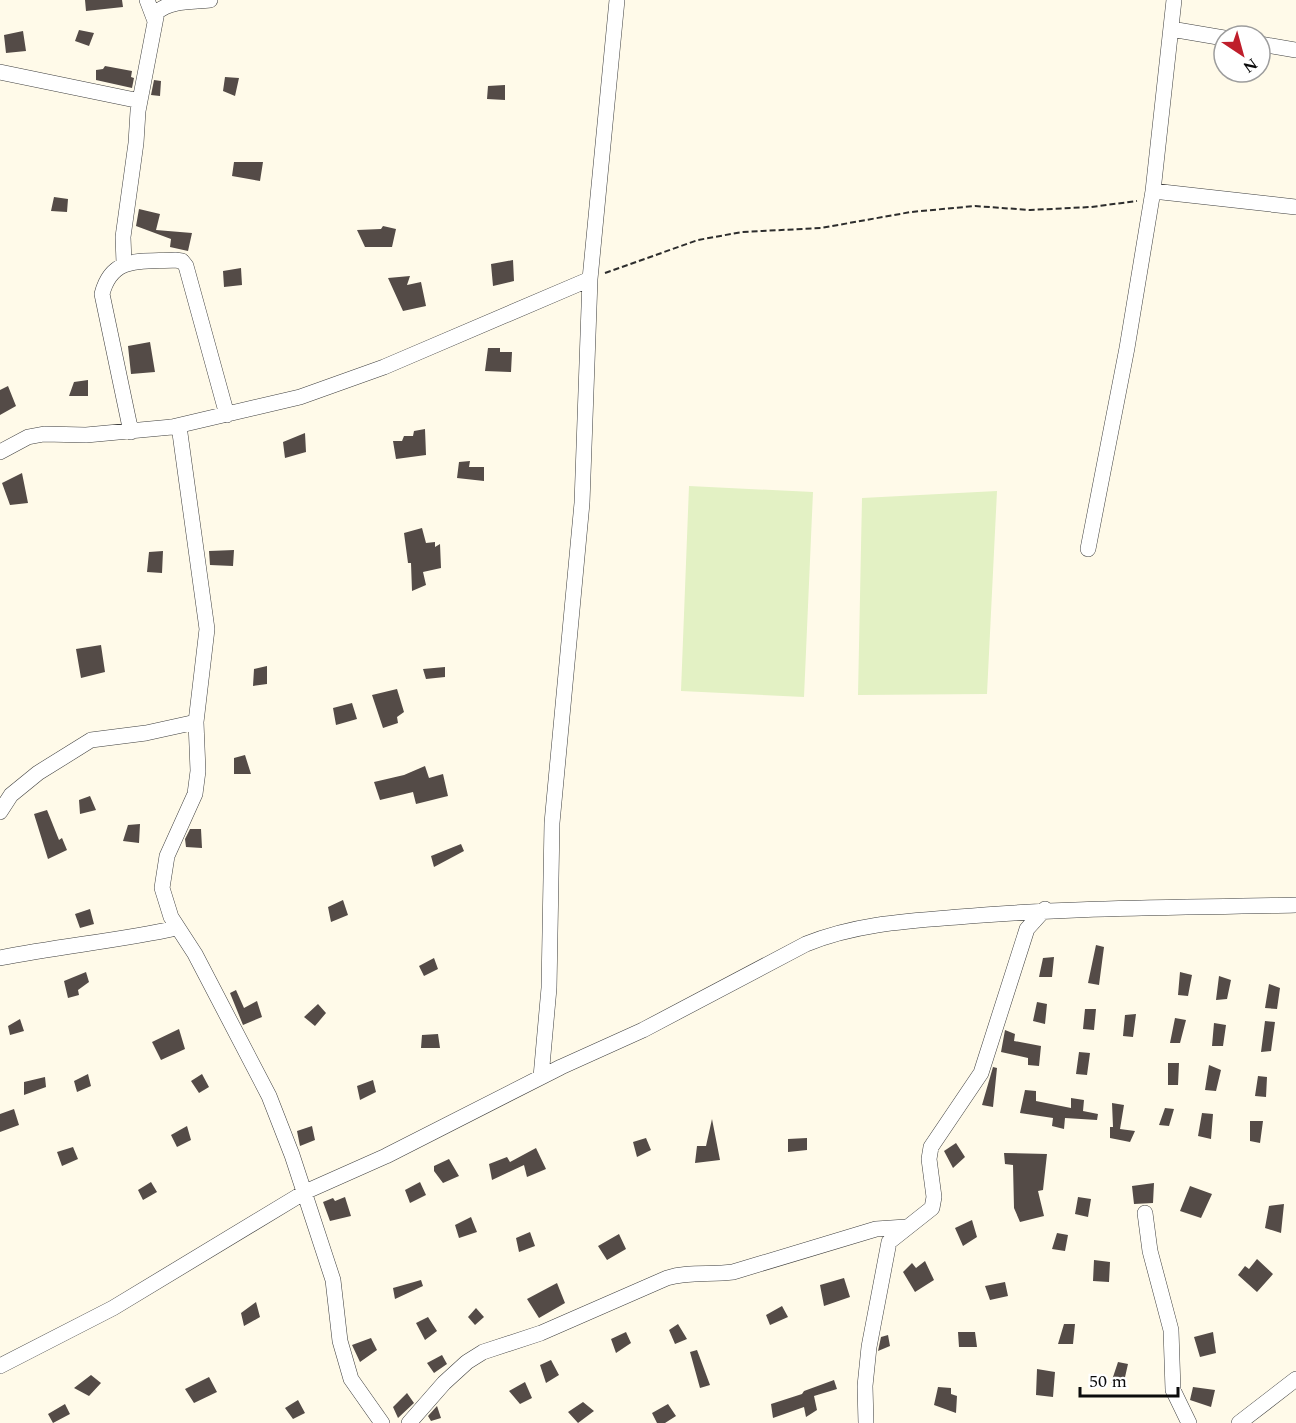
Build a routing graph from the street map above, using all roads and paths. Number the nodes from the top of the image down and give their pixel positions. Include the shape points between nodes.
1 (147, 0) edge
2 (210, 0) edge
3 (616, 0) edge
4 (1174, 0) edge
5 (155, 21) junction
6 (1171, 28) junction
7 (1212, 36) edge
8 (1272, 46) edge
9 (1296, 50) edge
10 (0, 72) edge
11 (140, 100) junction
12 (1152, 196) junction
13 (1296, 207) edge
14 (124, 263) junction
15 (590, 279) junction
16 (227, 415) junction
17 (179, 426) junction
18 (130, 432) junction
19 (0, 452) edge
20 (1088, 549) dead end
21 (196, 722) junction
22 (0, 812) edge
23 (1296, 905) edge
24 (1045, 909) junction
25 (177, 928) junction
26 (0, 958) edge
27 (542, 1077) junction
28 (304, 1192) junction
29 (1145, 1213) dead end
30 (906, 1227) junction
31 (0, 1366) edge
32 (1296, 1379) edge
33 (382, 1423) edge
34 (409, 1423) edge
35 (866, 1423) edge
36 (1189, 1423) edge
37 (1239, 1423) edge

1 - 5 street
2 - 5 street via 163,7
3 - 15 street
4 - 6 street
5 - 11 street
6 - 7 street
6 - 12 street
8 - 9 street
10 - 11 street
11 - 14 street via 123,237
12 - 13 street
12 - 15 path via 1030,210 975,206 911,212 821,228 742,232 698,240
12 - 20 street
14 - 16 street via 175,260 186,266
14 - 18 street via 106,280 102,294
15 - 16 street via 384,367 300,397
15 - 27 street via 582,503 552,823 549,988
16 - 17 street
17 - 18 street
17 - 21 street via 207,629
18 - 19 street via 44,434 28,437
21 - 22 street via 92,740 38,773 11,795
21 - 25 street via 195,794 167,856 162,888
23 - 24 street
24 - 27 street via 873,925 832,933
24 - 30 street via 1027,929 987,1061 931,1147 932,1208
25 - 26 street
25 - 28 street via 195,954 268,1096
27 - 28 street via 386,1156
28 - 31 street via 113,1308
28 - 33 street via 333,1280 346,1365 351,1379
29 - 36 street via 1150,1251 1171,1330 1173,1390
30 - 34 street via 876,1229 733,1272 667,1278 541,1333 483,1352 444,1383
30 - 35 street via 890,1242 869,1347 864,1386
32 - 37 street

